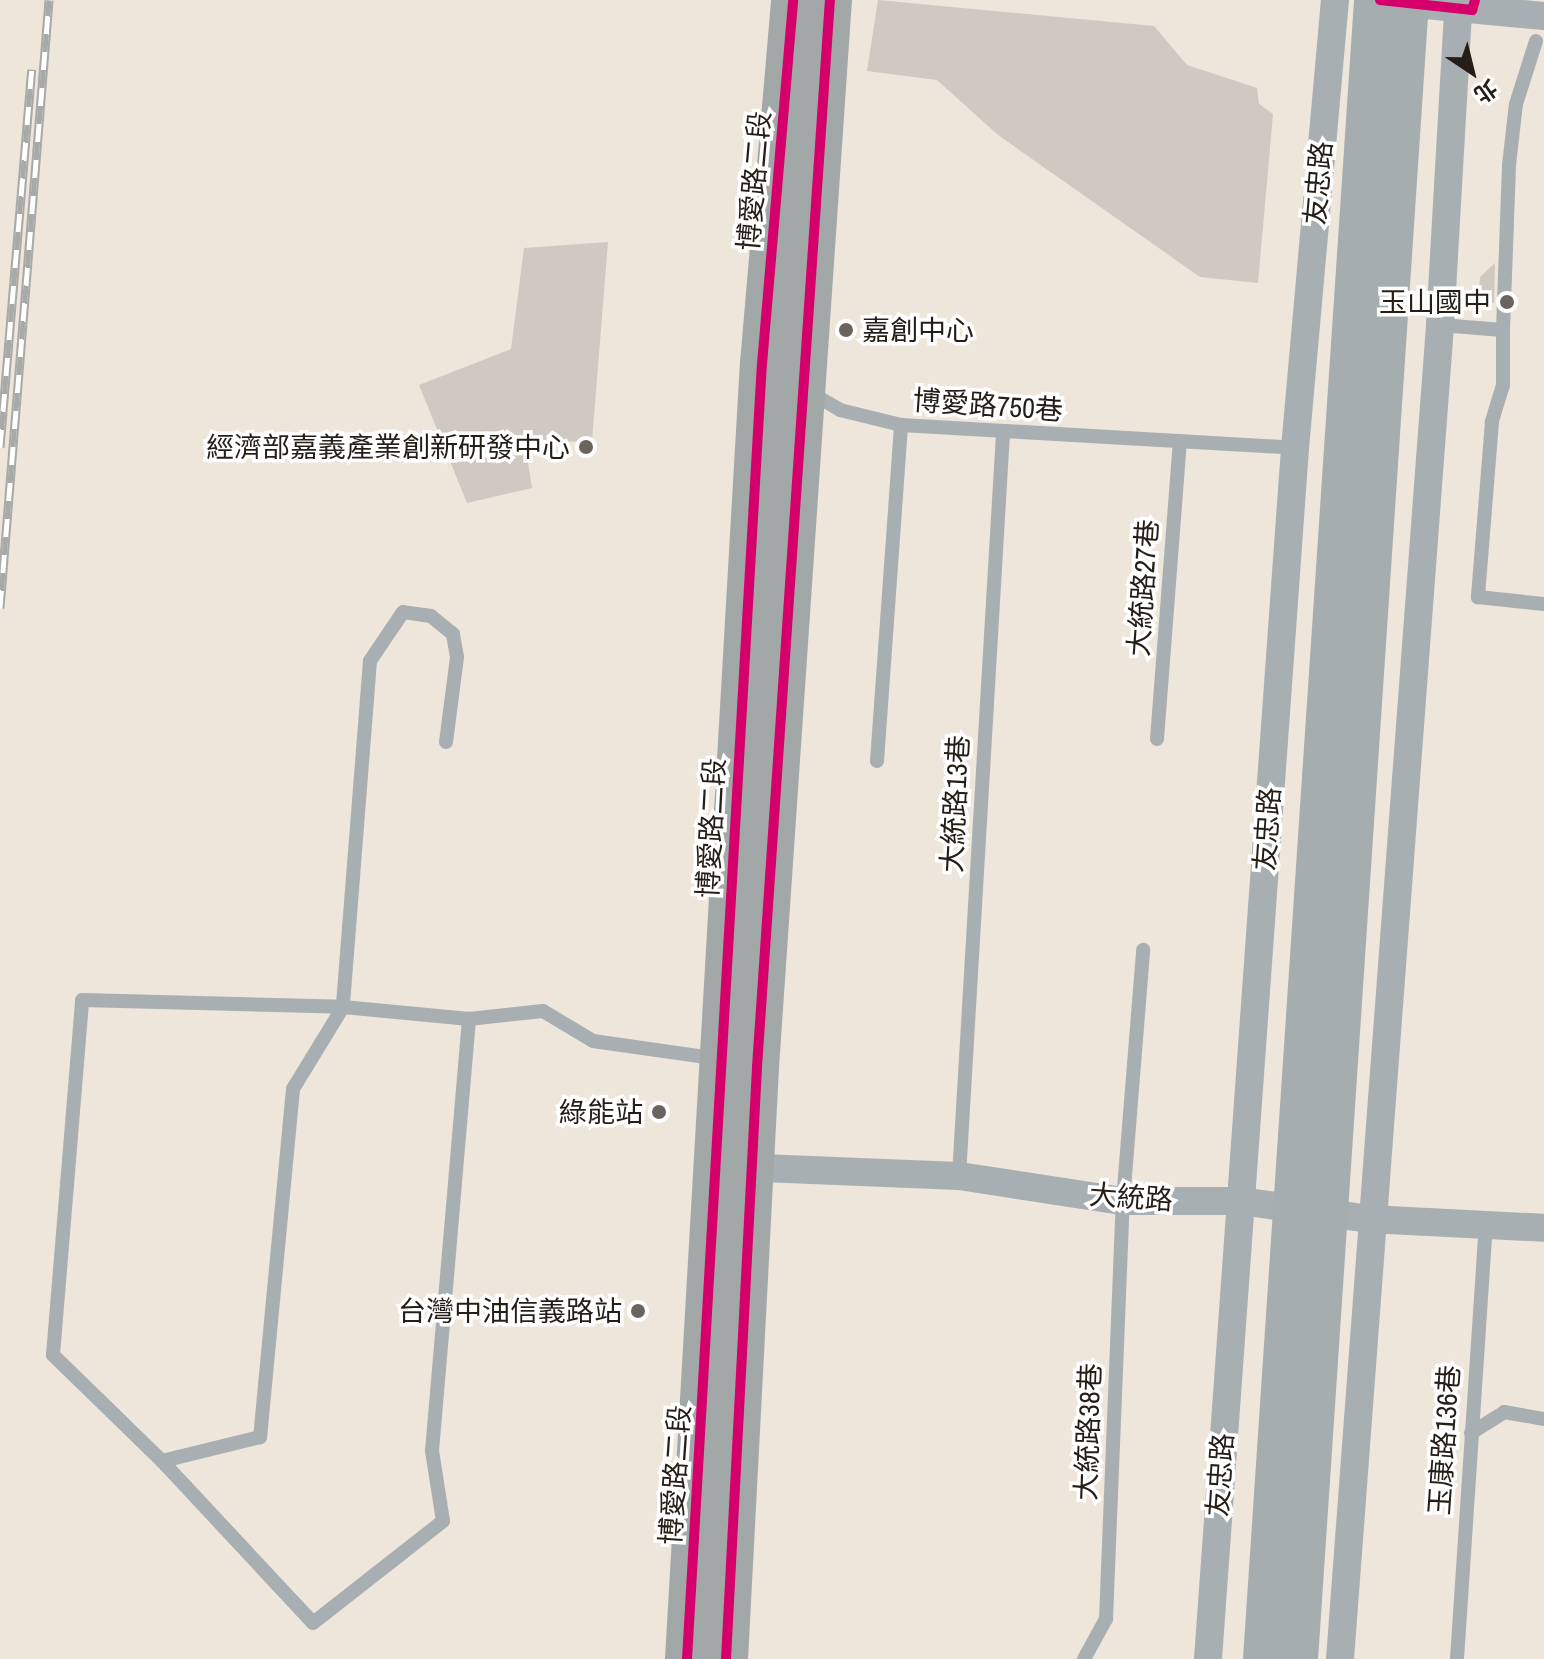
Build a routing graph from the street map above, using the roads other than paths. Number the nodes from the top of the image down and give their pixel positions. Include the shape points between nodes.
1 (793, 0) edge
2 (830, 0) edge
3 (1335, 0) edge
4 (1393, 1) edge
5 (1459, 4) edge
6 (1540, 29) edge
7 (1440, 325) junction
8 (1503, 330) junction
9 (781, 376) junction
10 (901, 425) junction
11 (1003, 434) junction
12 (1180, 441) junction
13 (1295, 448) junction
14 (1544, 604) edge
15 (1157, 739) dead end
16 (446, 742) dead end
17 (877, 761) dead end
18 (1143, 950) dead end
19 (343, 1007) junction
20 (469, 1019) junction
21 (739, 1063) junction
22 (736, 1167) junction
23 (959, 1176) junction
24 (1123, 1201) junction
25 (1240, 1201) junction
26 (1308, 1211) junction
27 (1369, 1219) junction
28 (1486, 1225) junction
29 (1544, 1228) edge
30 (1544, 1419) edge
31 (1471, 1433) junction
32 (162, 1461) junction
33 (687, 1659) edge
34 (726, 1659) edge
35 (1084, 1659) edge
36 (1208, 1659) edge
37 (1263, 1659) edge
38 (1298, 1659) edge
39 (1340, 1659) edge
40 (1457, 1659) edge

1 - 9 main road, 博愛路二段
2 - 9 main road, 博愛路二段
3 - 13 street, 友忠路
4 - 5 street
4 - 26 street, 友忠路
5 - 6 street
5 - 7 street
6 - 8 lane via 1516,104
7 - 8 lane
7 - 27 street
8 - 14 lane via 1503,385 1492,422 1478,597
9 - 10 lane, 博愛路750巷 via 840,410
9 - 21 main road, 博愛路二段
10 - 11 lane, 博愛路750巷
10 - 17 lane
11 - 12 lane, 博愛路750巷
11 - 23 lane, 大統路13巷
12 - 13 lane, 博愛路750巷
12 - 15 lane, 大統路27巷
13 - 25 street, 友忠路
16 - 19 lane via 457,657 453,634 431,616 403,612 370,661
18 - 24 lane
19 - 20 lane
19 - 32 lane via 293,1089 260,1437
19 - 32 lane via 82,1000 53,1355
20 - 21 lane via 543,1011 593,1041
20 - 32 lane via 432,1451 443,1521 313,1623
21 - 22 main road, 博愛路二段
22 - 23 street, 大統路
22 - 33 main road, 博愛路二段
22 - 34 main road, 博愛路二段
23 - 24 street, 大統路
24 - 25 street, 大統路
24 - 35 lane, 大統路38巷 via 1106,1619
25 - 26 street, 大統路
25 - 36 street, 友忠路
26 - 27 street, 大統路
26 - 37 street, 友忠路
26 - 38 street, 友忠路
27 - 28 street, 大統路
27 - 39 street
28 - 29 street, 大統路
28 - 31 lane, 玉康路136巷
30 - 31 lane via 1504,1412
31 - 40 lane, 玉康路136巷

